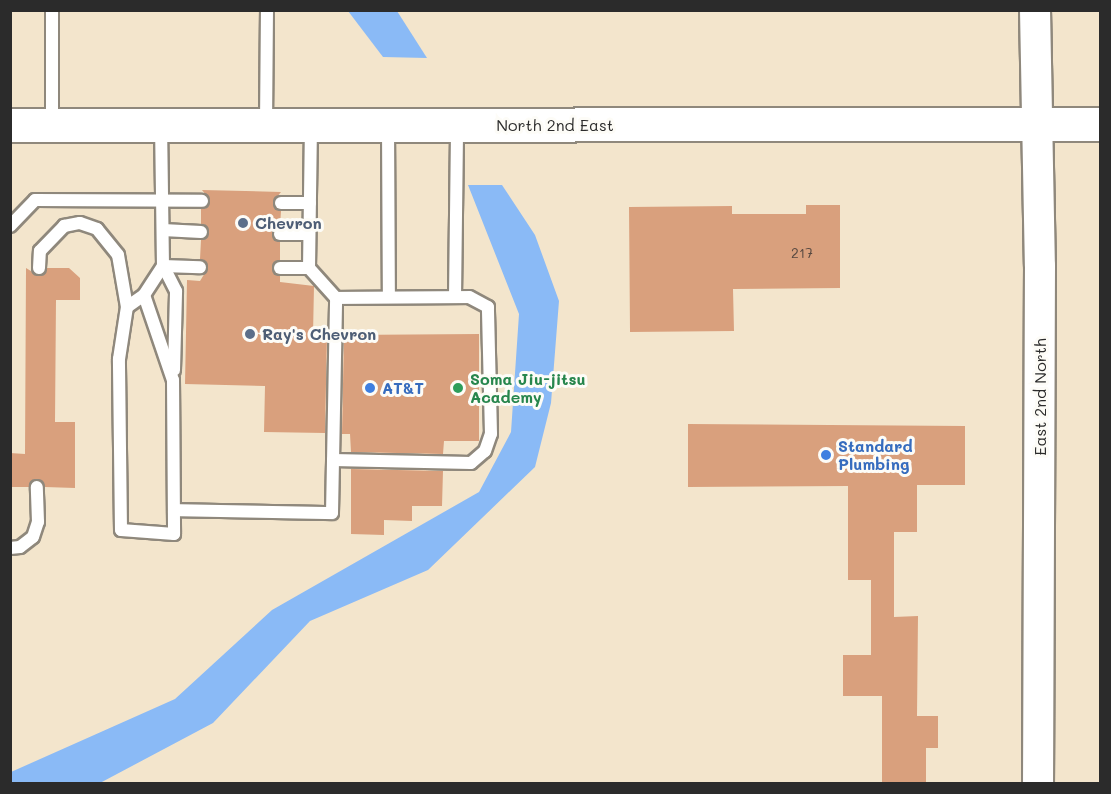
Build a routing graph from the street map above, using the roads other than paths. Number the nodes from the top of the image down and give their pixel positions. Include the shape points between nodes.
1 (52, 10) edge
2 (267, 10) edge
3 (1035, 10) edge
4 (1037, 124) junction
5 (1101, 124) edge
6 (10, 125) edge
7 (52, 125) junction
8 (161, 125) junction
9 (266, 125) junction
10 (311, 125) junction
11 (388, 125) junction
12 (457, 125) junction
13 (163, 199) junction
14 (202, 201) dead end
15 (281, 203) dead end
16 (310, 203) junction
17 (10, 226) edge
18 (163, 230) junction
19 (201, 232) dead end
20 (280, 234) dead end
21 (309, 234) junction
22 (163, 266) junction
23 (200, 267) dead end
24 (39, 268) dead end
25 (280, 268) dead end
26 (309, 268) junction
27 (144, 295) junction
28 (389, 297) junction
29 (455, 297) junction
30 (336, 298) junction
31 (127, 307) junction
32 (173, 380) junction
33 (333, 460) junction
34 (37, 487) dead end
35 (174, 510) junction
36 (10, 548) edge
37 (1038, 783) edge

1 - 7 lane
2 - 9 lane
3 - 4 street, East 2nd North
4 - 5 main road, North 2nd East
4 - 12 main road, North 2nd East
4 - 37 street, East 2nd North
6 - 7 main road, North 2nd East
7 - 8 main road, North 2nd East
8 - 9 main road, North 2nd East
8 - 13 lane
9 - 10 main road, North 2nd East
10 - 11 main road, North 2nd East
10 - 16 lane
11 - 12 main road, North 2nd East
11 - 28 lane
12 - 29 lane
13 - 14 lane
13 - 17 lane via 35,200
13 - 18 lane
15 - 16 lane
16 - 21 lane
18 - 19 lane
18 - 22 lane
20 - 21 lane
21 - 26 lane
22 - 23 lane
22 - 27 lane
22 - 32 lane via 176,291
24 - 31 lane via 40,251 64,226 80,223 97,228 118,255
25 - 26 lane
26 - 30 lane
27 - 31 lane
27 - 32 lane
28 - 29 lane
28 - 30 lane
29 - 33 lane via 469,297 488,307 491,434 485,451 471,463
30 - 33 lane
31 - 35 lane via 119,359 121,530 174,534
32 - 35 lane
33 - 35 lane via 332,513
34 - 36 lane via 38,522 33,537 20,547

